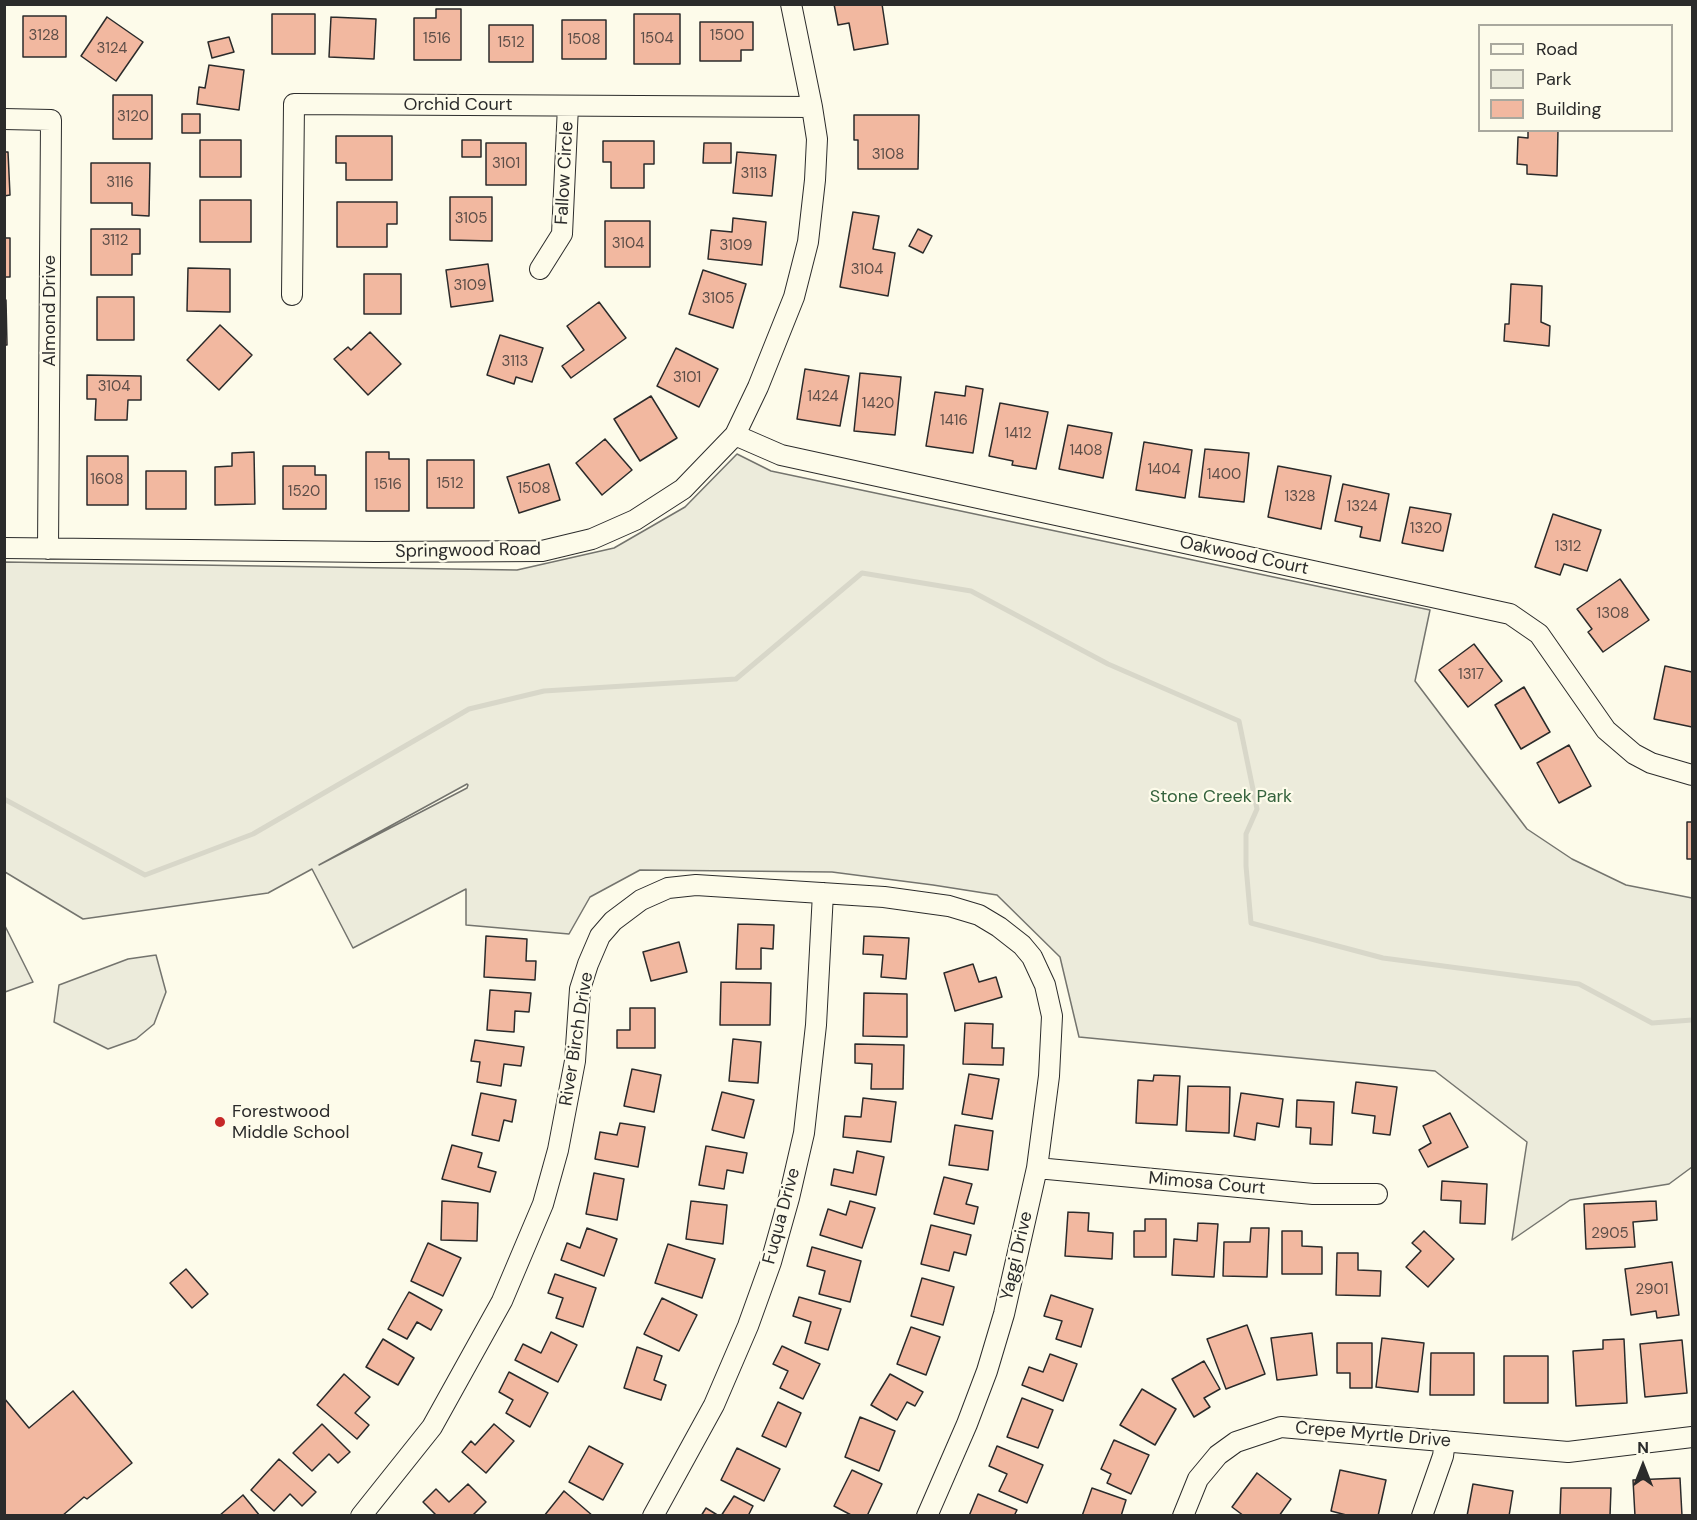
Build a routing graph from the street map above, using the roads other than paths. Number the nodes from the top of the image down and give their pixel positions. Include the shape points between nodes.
1 (791, 4) edge
2 (568, 106) junction
3 (812, 107) junction
4 (4, 119) edge
5 (540, 269) dead end
6 (292, 295) dead end
7 (735, 435) junction
8 (4, 548) edge
9 (48, 549) junction
10 (1692, 775) edge
11 (823, 893) junction
12 (1045, 985) joint
13 (1037, 1168) junction
14 (1377, 1194) dead end
15 (1692, 1437) edge
16 (1445, 1441) junction
17 (371, 1512) edge
18 (653, 1515) edge
19 (927, 1515) edge
20 (1183, 1515) edge
21 (1422, 1515) edge

1 - 3 street, Springwood Road
2 - 3 street, Orchid Court
2 - 5 street, Fallow Circle via 562,234
2 - 6 street, Orchid Court via 294,104
3 - 7 street, Springwood Road via 817,139 808,242 794,297
4 - 9 street, Almond Drive via 51,120
7 - 9 street, Springwood Road via 683,489 635,520 592,539 542,551
7 - 10 street, Oakwood Court via 781,455 1510,614 1539,634 1606,730 1634,754
8 - 9 street, Springwood Road
11 - 12 street, River Birch Drive via 949,906 979,915 1022,945
11 - 17 street, River Birch Drive via 696,885 668,888 641,900 600,936 580,989 575,1061 543,1204 502,1301 432,1427
11 - 18 street, Fuqua Drive via 816,1025 804,1133 789,1198 748,1326 714,1405
12 - 13 street, Yaggi Drive via 1052,1016 1050,1064
13 - 14 street, Mimosa Court via 1312,1194
13 - 19 street, Yaggi Drive via 987,1371
15 - 16 street, Crepe Myrtle Drive via 1568,1452
16 - 20 street, Crepe Myrtle Drive via 1281,1426 1236,1442 1218,1455 1198,1479
16 - 21 street

